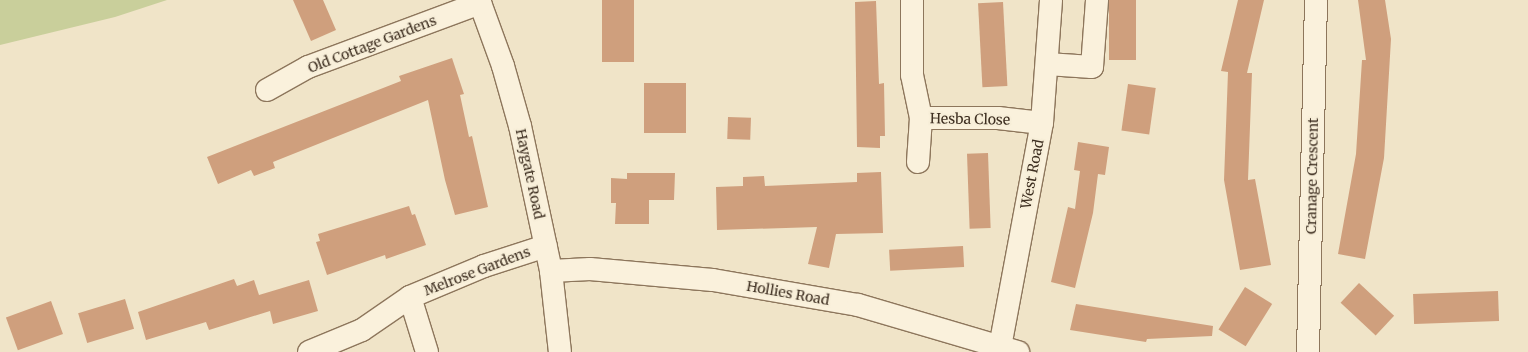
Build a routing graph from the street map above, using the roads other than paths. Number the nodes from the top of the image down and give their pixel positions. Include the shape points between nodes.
1 (912, 0) edge
2 (1050, 0) edge
3 (1097, 0) edge
4 (1316, 0) edge
5 (479, 2) edge
6 (1047, 64) junction
7 (267, 90) dead end
8 (921, 118) junction
9 (1042, 123) junction
10 (918, 162) dead end
11 (546, 246) junction
12 (551, 271) junction
13 (410, 297) junction
14 (1009, 349) edge
15 (309, 352) edge
16 (427, 352) edge
17 (560, 352) edge
18 (1308, 352) edge

1 - 8 street, Hesba Close via 912,75
2 - 6 street, West Road
3 - 6 street via 1092,66
4 - 18 street, Cranage Crescent
5 - 7 street, Old Cottage Gardens via 308,67
5 - 11 street, Haygate Road via 503,66 518,119
6 - 9 street, West Road
8 - 9 street, Hesba Close via 998,118
8 - 10 street
9 - 14 street, West Road
11 - 12 street, Haygate Road
11 - 13 street, Melrose Gardens via 484,266
12 - 14 street, Hollies Road via 590,269 713,280 858,305
12 - 17 street, Haygate Road
13 - 15 street, Melrose Gardens via 362,330
13 - 16 street, Melrose Gardens

